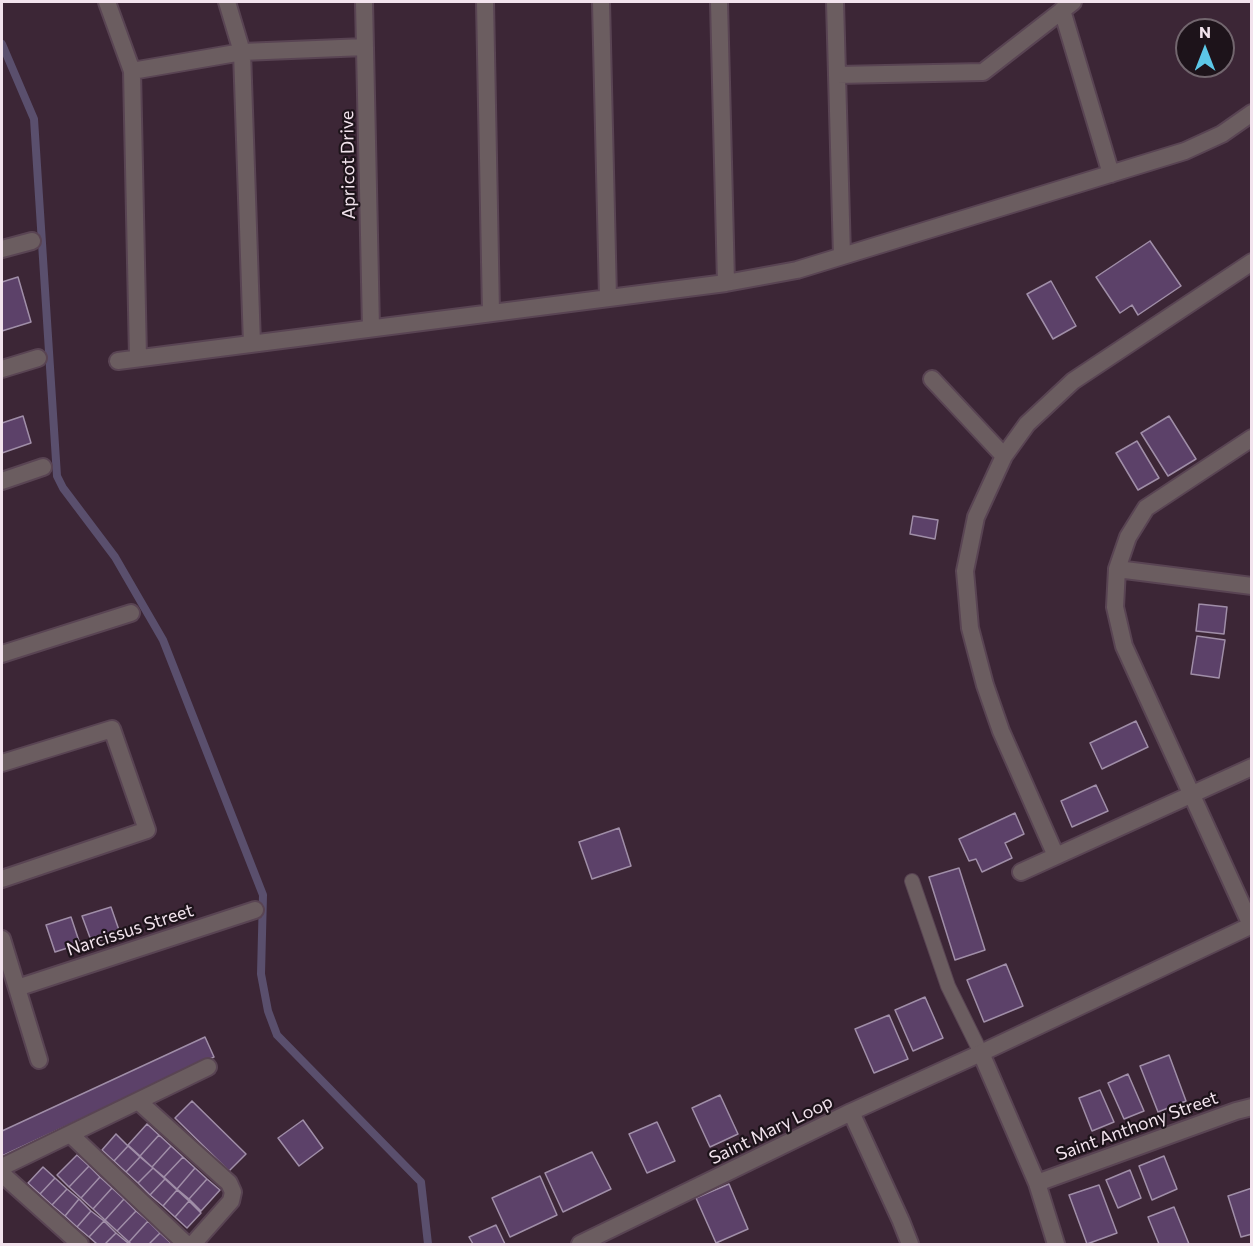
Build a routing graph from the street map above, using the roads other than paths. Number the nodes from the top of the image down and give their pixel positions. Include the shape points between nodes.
1 (107, 2) edge
2 (227, 2) edge
3 (364, 2) edge
4 (485, 2) edge
5 (601, 2) edge
6 (719, 2) edge
7 (835, 2) edge
8 (1067, 6) edge
9 (365, 47) junction
10 (242, 51) junction
11 (132, 71) junction
12 (837, 75) junction
13 (1251, 113) edge
14 (1111, 174) junction
15 (32, 241) dead end
16 (2, 246) edge
17 (842, 256) junction
18 (1251, 262) edge
19 (726, 282) junction
20 (608, 298) junction
21 (491, 313) junction
22 (371, 328) junction
23 (252, 344) junction
24 (38, 358) dead end
25 (138, 358) junction
26 (118, 361) dead end
27 (2, 369) edge
28 (932, 379) dead end
29 (1251, 438) edge
30 (1004, 456) junction
31 (43, 467) dead end
32 (2, 481) edge
33 (1117, 569) junction
34 (1251, 586) edge
35 (131, 613) dead end
36 (2, 654) edge
37 (2, 763) edge
38 (1251, 767) edge
39 (1192, 794) junction
40 (1056, 856) junction
41 (1021, 872) dead end
42 (2, 879) edge
43 (912, 881) dead end
44 (255, 910) dead end
45 (1251, 925) edge
46 (2, 939) edge
47 (17, 988) junction
48 (981, 1053) junction
49 (39, 1060) dead end
50 (208, 1067) dead end
51 (138, 1101) junction
52 (1251, 1107) edge
53 (851, 1112) junction
54 (69, 1134) junction
55 (2, 1167) edge
56 (2, 1174) edge
57 (1037, 1183) junction
58 (607, 1239) edge
59 (81, 1245) edge
60 (186, 1245) edge
61 (193, 1245) edge
62 (580, 1245) edge
63 (910, 1245) edge
64 (1056, 1245) edge

1 - 11 street
2 - 10 street
3 - 9 street, Apricot Drive
4 - 21 street
5 - 20 street
6 - 19 street
7 - 12 street
8 - 12 street via 983,72
8 - 14 street
9 - 10 street
9 - 22 street, Apricot Drive
10 - 11 street
10 - 23 street
11 - 25 street
12 - 17 street
13 - 14 street via 1222,134 1185,151
14 - 17 street
15 - 16 street
17 - 19 street via 797,270
18 - 30 street via 1073,381 1027,424
19 - 20 street
20 - 21 street
21 - 22 street
22 - 23 street
23 - 25 street
24 - 27 street
25 - 26 street
28 - 30 street
29 - 33 street via 1146,508 1128,537
30 - 40 street via 976,517 965,571 970,628 1001,731
31 - 32 street
33 - 34 street
33 - 39 street via 1115,606 1124,646
35 - 36 street
37 - 42 street via 112,729 147,830
38 - 39 street
39 - 40 street
39 - 45 street
40 - 41 street
43 - 48 lane via 948,986
44 - 47 street, Narcissus Street
45 - 48 street, Saint Mary Loop
46 - 47 street
47 - 49 street
48 - 53 street, Saint Mary Loop
48 - 57 street
50 - 51 street
51 - 54 street
51 - 61 street via 230,1184 231,1202
52 - 57 street, Saint Anthony Street
53 - 58 street, Saint Mary Loop
53 - 63 street
54 - 55 street
54 - 60 street
56 - 59 street
57 - 64 street
58 - 62 street, Saint Mary Loop

